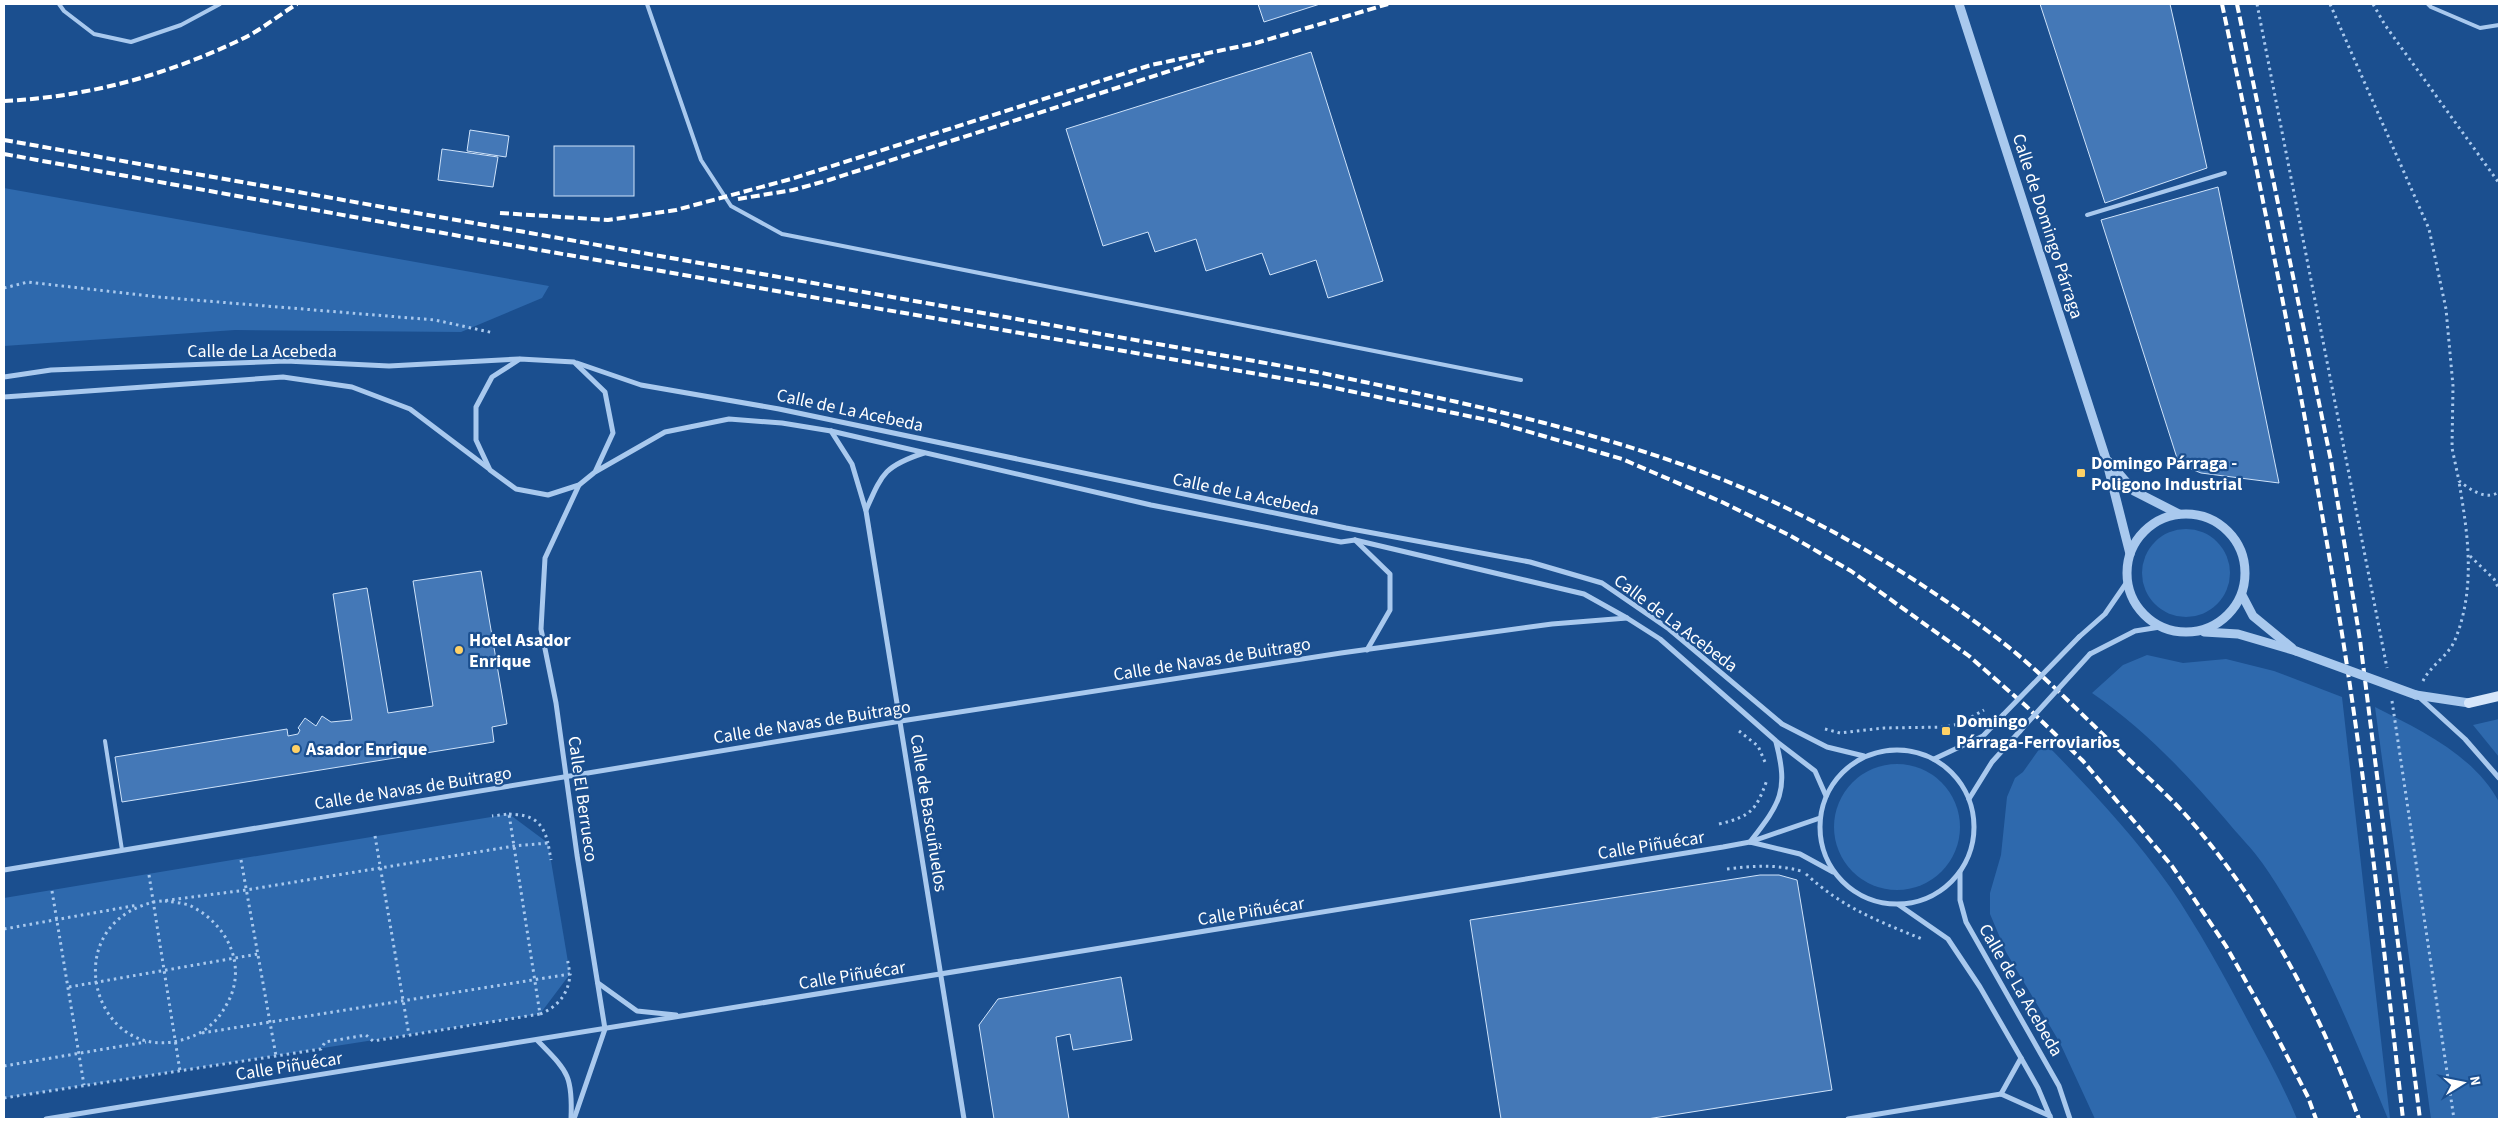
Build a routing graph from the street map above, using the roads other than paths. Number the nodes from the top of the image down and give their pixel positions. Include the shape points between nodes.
1 (61, 4) edge
2 (220, 4) edge
3 (647, 4) edge
4 (1959, 4) edge
5 (2428, 4) edge
6 (2499, 25) edge
7 (2226, 173) dead end
8 (2087, 215) dead end
9 (520, 359) junction
10 (574, 362) junction
11 (4, 377) edge
12 (1521, 380) dead end
13 (4, 397) edge
14 (832, 431) junction
15 (926, 452) junction
16 (2106, 459) junction
17 (490, 470) junction
18 (595, 472) junction
19 (579, 485) junction
20 (866, 511) junction
21 (2179, 514) junction
22 (1355, 540) junction
23 (2130, 554) junction
24 (2128, 582) junction
25 (2242, 595) junction
26 (1627, 618) junction
27 (2160, 627) junction
28 (2200, 631) junction
29 (1367, 650) junction
30 (2296, 651) junction
31 (2416, 695) junction
32 (2499, 696) edge
33 (2469, 703) joint
34 (901, 721) junction
35 (1776, 741) junction
36 (105, 742) dead end
37 (1864, 756) junction
38 (1934, 759) junction
39 (566, 777) junction
40 (2499, 778) edge
41 (1826, 796) junction
42 (1969, 799) junction
43 (1820, 818) junction
44 (1750, 842) junction
45 (122, 850) junction
46 (4, 870) edge
47 (1834, 872) junction
48 (1960, 872) junction
49 (1898, 905) junction
50 (942, 975) junction
51 (598, 982) junction
52 (684, 1016) junction
53 (605, 1029) junction
54 (537, 1040) junction
55 (2021, 1058) junction
56 (2001, 1094) junction
57 (2050, 1118) edge
58 (46, 1119) edge
59 (573, 1119) edge
60 (964, 1119) edge
61 (1848, 1119) edge
62 (2070, 1119) edge

1 - 2 lane via 64,11 94,34 131,42 181,25
3 - 12 lane via 701,160 732,206 782,234
4 - 16 street, Calle de Domingo Párraga
5 - 6 lane via 2480,28
7 - 8 lane
9 - 10 street
9 - 11 street, Calle de La Acebeda via 389,366 286,361 52,370
9 - 17 street via 492,378 476,407 476,440
10 - 18 street via 605,392 613,433
10 - 37 street, Calle de La Acebeda via 641,385 779,409 1346,528 1530,562 1602,583 1668,629 1782,724 1827,747
13 - 17 street, Calle de La Acebeda via 282,377 352,387 410,409
14 - 15 street, Calle de La Acebeda
14 - 18 street, Calle de La Acebeda via 729,419 665,432
14 - 20 street, Calle de Bascuñuelos via 852,464
15 - 20 street via 902,460 880,477
15 - 22 street, Calle de La Acebeda via 1151,505 1341,542
16 - 21 street, Calle de Domingo Párraga via 2134,491
16 - 23 street, Calle de Domingo Párraga
17 - 19 street via 516,489 548,495
18 - 19 street
19 - 39 street, Calle El Berrueco via 545,558 541,629
20 - 34 street, Calle de Bascuñuelos
21 - 23 street via 2163,518 2149,527
21 - 25 street via 2200,515 2218,523 2233,537 2243,555 2246,575
22 - 26 street, Calle de La Acebeda via 1584,594
22 - 29 street via 1390,574 1390,610
23 - 24 street
24 - 27 street via 2138,608
24 - 38 street, bridge via 2105,614 2078,636 1983,736
25 - 28 street via 2232,612 2217,624
25 - 30 street via 2254,616
26 - 29 street, Calle de Navas de Buitrago via 1552,624
26 - 35 street, Calle de La Acebeda via 1660,639
27 - 28 street via 2179,632
27 - 42 street, bridge via 2135,631 2090,654 1992,762
28 - 30 street via 2238,634
29 - 34 street, Calle de Navas de Buitrago
30 - 31 street, bridge
31 - 33 street
31 - 40 street via 2465,739
32 - 33 main road
34 - 39 street, Calle de Navas de Buitrago
34 - 50 street, Calle de Bascuñuelos
35 - 41 street, Calle de La Acebeda via 1815,771
35 - 44 street via 1783,768 1781,792 1772,813
36 - 45 lane
37 - 38 street via 1899,749
37 - 41 street via 1841,773
38 - 42 street via 1955,776
39 - 45 street, Calle de Navas de Buitrago
39 - 51 street, Calle El Berrueco
41 - 43 street
42 - 48 street via 1974,817 1974,836
43 - 44 street, Calle Piñuécar
43 - 47 street via 1822,846
44 - 47 street via 1800,854
44 - 50 street, Calle Piñuécar
45 - 46 street, Calle de Navas de Buitrago
47 - 49 street via 1846,886 1862,896
48 - 49 street via 1933,896 1916,903
48 - 62 street, Calle de La Acebeda via 1960,900 1966,922 2059,1086
49 - 55 street, Calle de La Acebeda via 1948,939
50 - 52 street, Calle Piñuécar
50 - 60 street, Calle de Bascuñuelos
51 - 52 street, Calle Piñuécar via 637,1011
51 - 53 street, Calle El Berrueco
52 - 53 street, Calle Piñuécar
53 - 54 street, Calle Piñuécar
53 - 59 street, Calle El Berrueco
54 - 58 street, Calle Piñuécar
54 - 59 street via 563,1067 572,1089
55 - 56 street
55 - 57 street, Calle de La Acebeda
56 - 57 street
56 - 61 street

